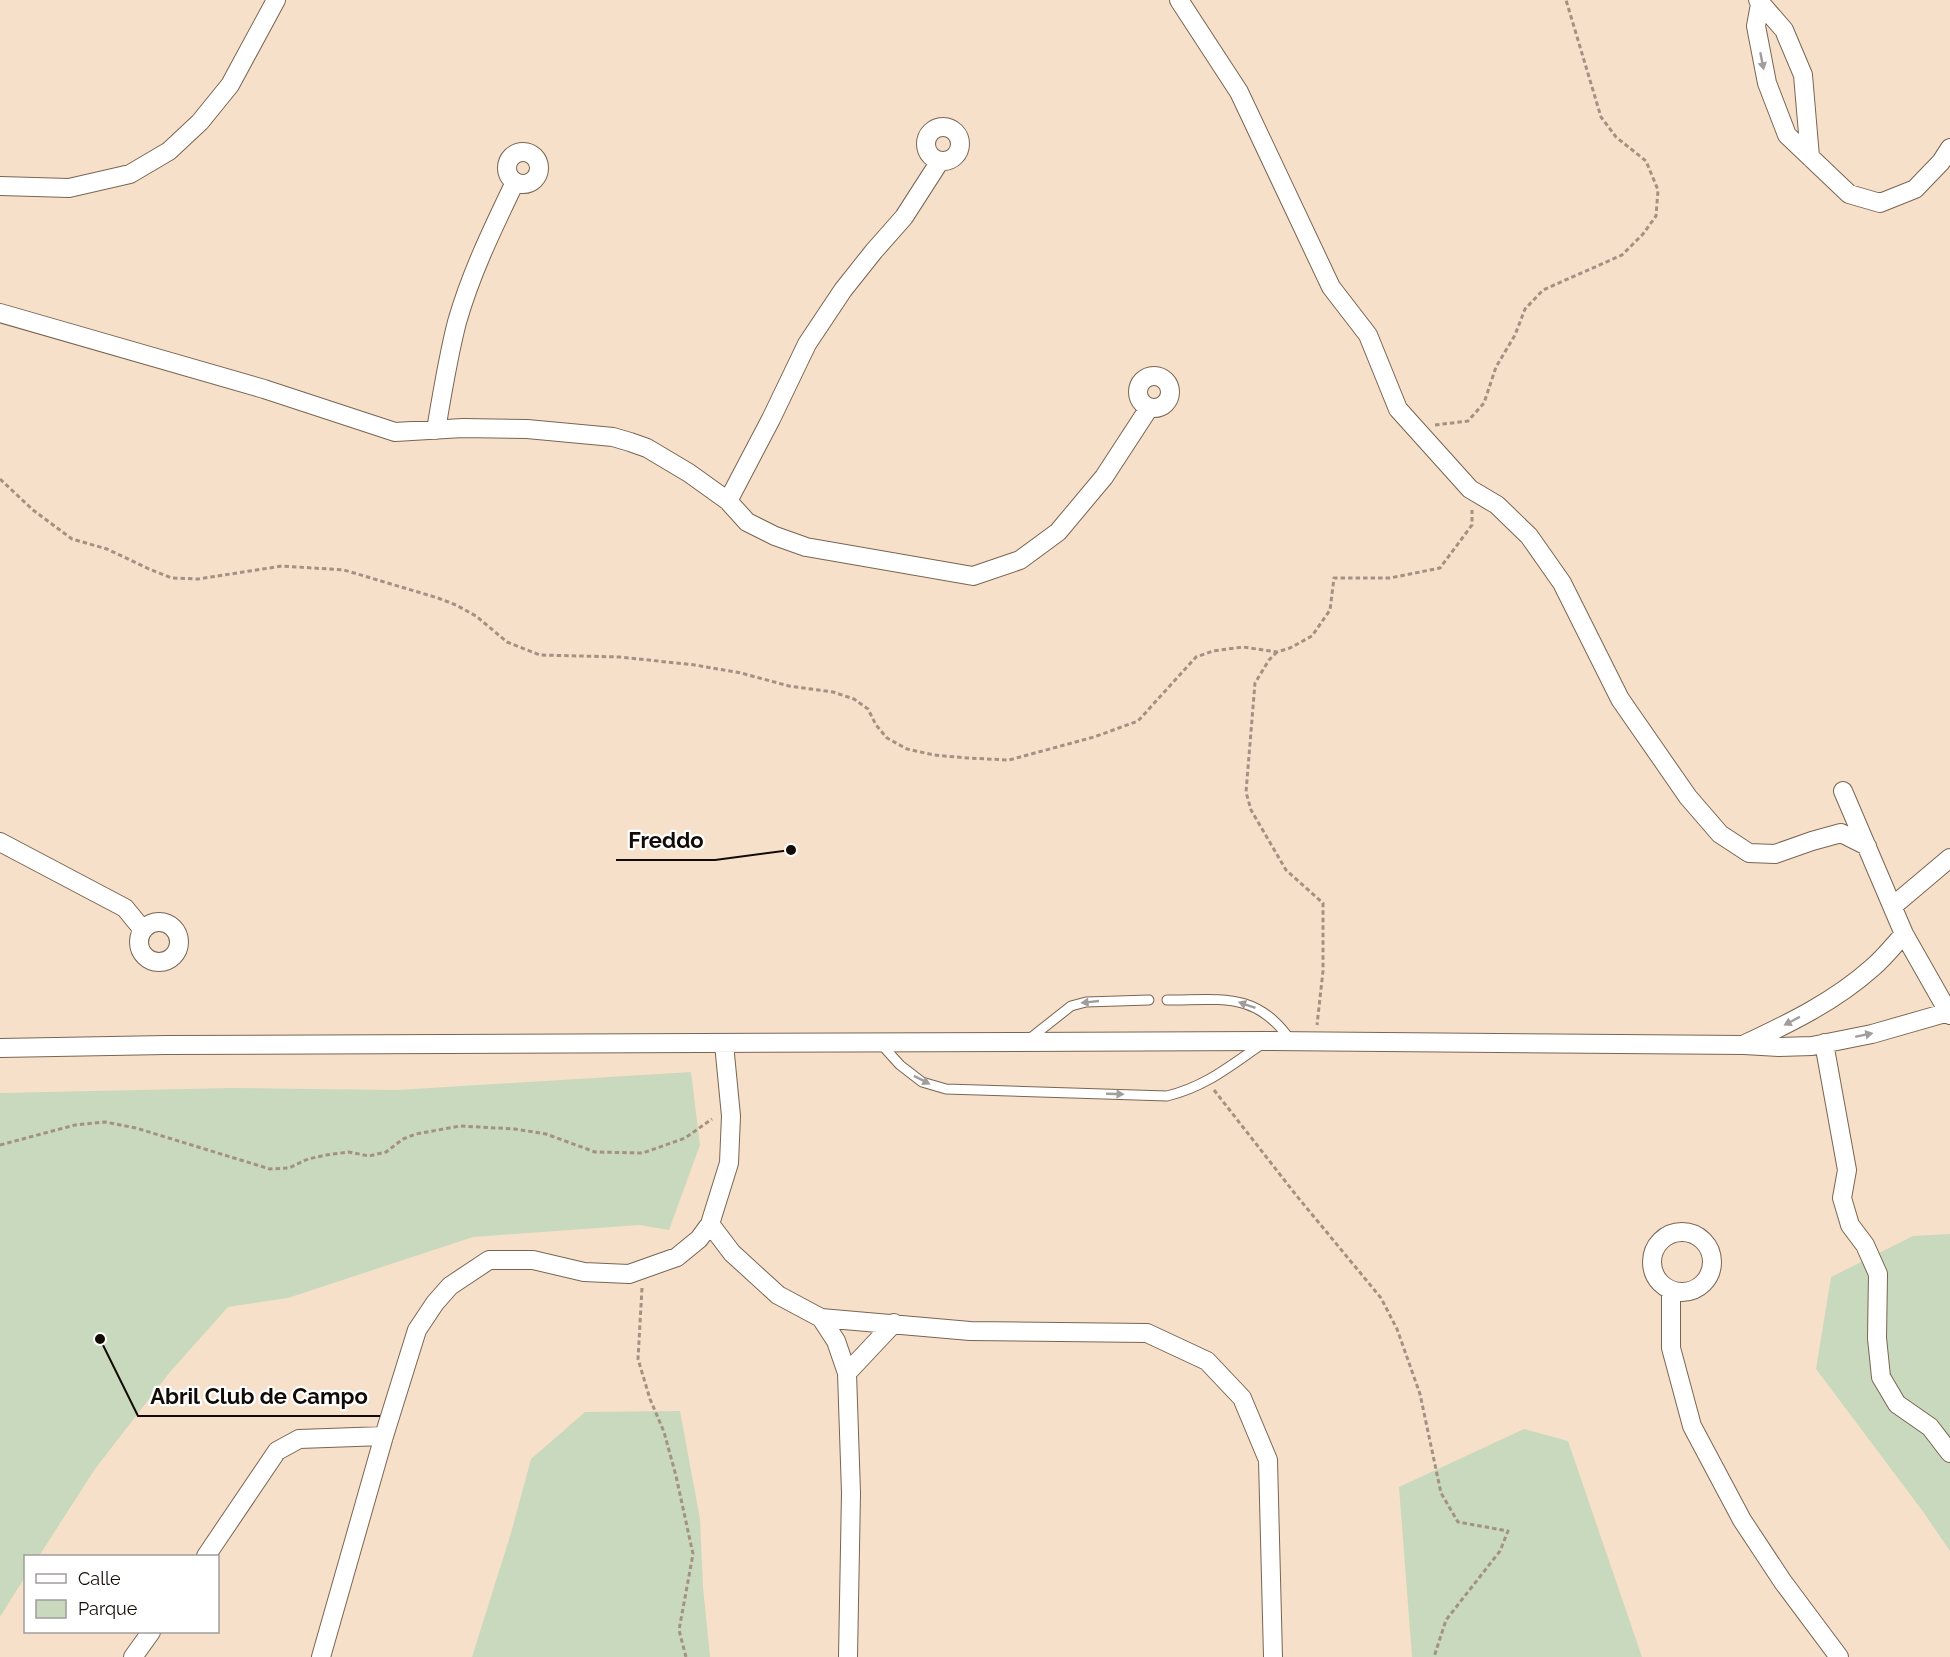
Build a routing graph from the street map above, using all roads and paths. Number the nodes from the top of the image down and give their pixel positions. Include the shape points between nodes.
1 (276, 0) edge
2 (1179, 0) edge
3 (1566, 0) edge
4 (1759, 2) edge
5 (1950, 148) edge
6 (1810, 158) junction
7 (940, 161) dead end
8 (515, 182) dead end
9 (0, 186) edge
10 (0, 313) edge
11 (1149, 408) dead end
12 (1412, 427) junction
13 (436, 430) junction
14 (0, 478) edge
15 (1470, 489) junction
16 (728, 501) junction
17 (1277, 652) junction
18 (1843, 791) dead end
19 (0, 842) edge
20 (1867, 846) junction
21 (1950, 858) edge
22 (1893, 906) junction
23 (143, 930) dead end
24 (1904, 934) junction
25 (1149, 1000) dead end
26 (1167, 1000) dead end
27 (1949, 1013) edge
28 (1267, 1041) junction
29 (1291, 1041) junction
30 (1315, 1041) junction
31 (879, 1042) junction
32 (1026, 1042) junction
33 (1824, 1043) junction
34 (724, 1044) junction
35 (1744, 1044) junction
36 (0, 1048) edge
37 (1207, 1081) junction
38 (731, 1116) junction
39 (0, 1145) edge
40 (710, 1224) junction
41 (644, 1269) junction
42 (1671, 1290) dead end
43 (821, 1318) junction
44 (894, 1323) junction
45 (848, 1373) junction
46 (384, 1436) junction
47 (1950, 1453) edge
48 (207, 1555) edge
49 (150, 1633) edge
50 (133, 1657) edge
51 (321, 1657) edge
52 (686, 1657) edge
53 (848, 1657) edge
54 (1273, 1657) edge
55 (1434, 1657) edge
56 (1839, 1657) edge

1 - 9 street via 230,85 200,122 169,151 130,174 69,188
2 - 12 street via 1239,92 1331,287 1368,335 1398,409
3 - 12 path via 1601,117 1616,137 1646,162 1658,190 1656,216 1622,255 1543,290 1525,309 1484,404 1468,421
4 - 6 street via 1784,30 1803,75
4 -> 6 street via 1756,26 1767,83 1787,135
5 - 6 street via 1915,189 1880,203 1849,194
7 - 16 street via 904,217 843,290 807,344
8 - 13 street via 464,300
10 - 13 street via 253,386 394,432
11 - 16 street via 1104,477 1058,532 1020,560 974,576 806,547 747,522
12 - 15 street
13 - 16 street via 527,429 613,437 668,459
14 - 17 path via 33,510 72,539 106,549 172,578 198,579 282,566 344,570 456,605 507,642 540,655 620,657 695,665 833,692 868,709 887,738 907,749 934,755 1009,760 1094,737 1138,721 1196,657 1243,647
15 - 17 path via 1472,525 1440,568 1390,578 1334,578 1330,610 1312,636
15 - 20 street via 1497,505 1529,536 1563,584 1620,699 1688,797 1720,834 1749,854 1776,854 1841,834
17 - 30 path via 1255,683 1246,792 1251,810 1286,870 1323,903 1323,971
18 - 20 street
19 - 23 street via 125,908
20 - 22 street
21 - 22 street
22 - 24 street
24 - 27 street
24 -> 35 street via 1873,967 1834,998
25 -> 32 lane via 1071,1006
29 -> 26 lane via 1279,1024 1246,1004 1231,1000
33 -> 27 street
28 - 29 street
28 - 32 street
28 - 37 lane
29 - 30 street
30 - 35 street
31 - 32 street
31 - 34 street
31 -> 37 lane via 922,1082 946,1089 1167,1096
33 - 35 street via 1779,1047
33 - 47 street via 1847,1170 1842,1198 1850,1225 1878,1274 1881,1377 1897,1404 1930,1427
34 - 36 street
34 - 38 street
37 - 55 path via 1381,1298 1397,1329 1420,1394 1441,1493 1458,1522 1508,1532 1500,1551 1446,1620
38 - 39 path via 715,1117 685,1138 643,1153 596,1152 546,1134 460,1125 416,1134 378,1154 326,1155 290,1168 270,1169 105,1122 75,1125
38 - 40 street via 729,1163
40 - 41 street via 677,1257
40 - 43 street via 732,1253 778,1295
41 - 46 street via 629,1274 584,1272 533,1260 489,1260 450,1286 417,1330
41 - 52 path via 638,1359 664,1432 693,1554 679,1630
42 - 56 street via 1671,1348 1692,1426 1742,1520
43 - 44 street
43 - 45 street via 836,1341
44 - 45 street
44 - 54 street via 970,1331 1147,1333 1207,1361 1242,1398 1268,1461
45 - 53 street
46 - 48 street via 299,1439 277,1450
46 - 51 street
49 - 50 street

